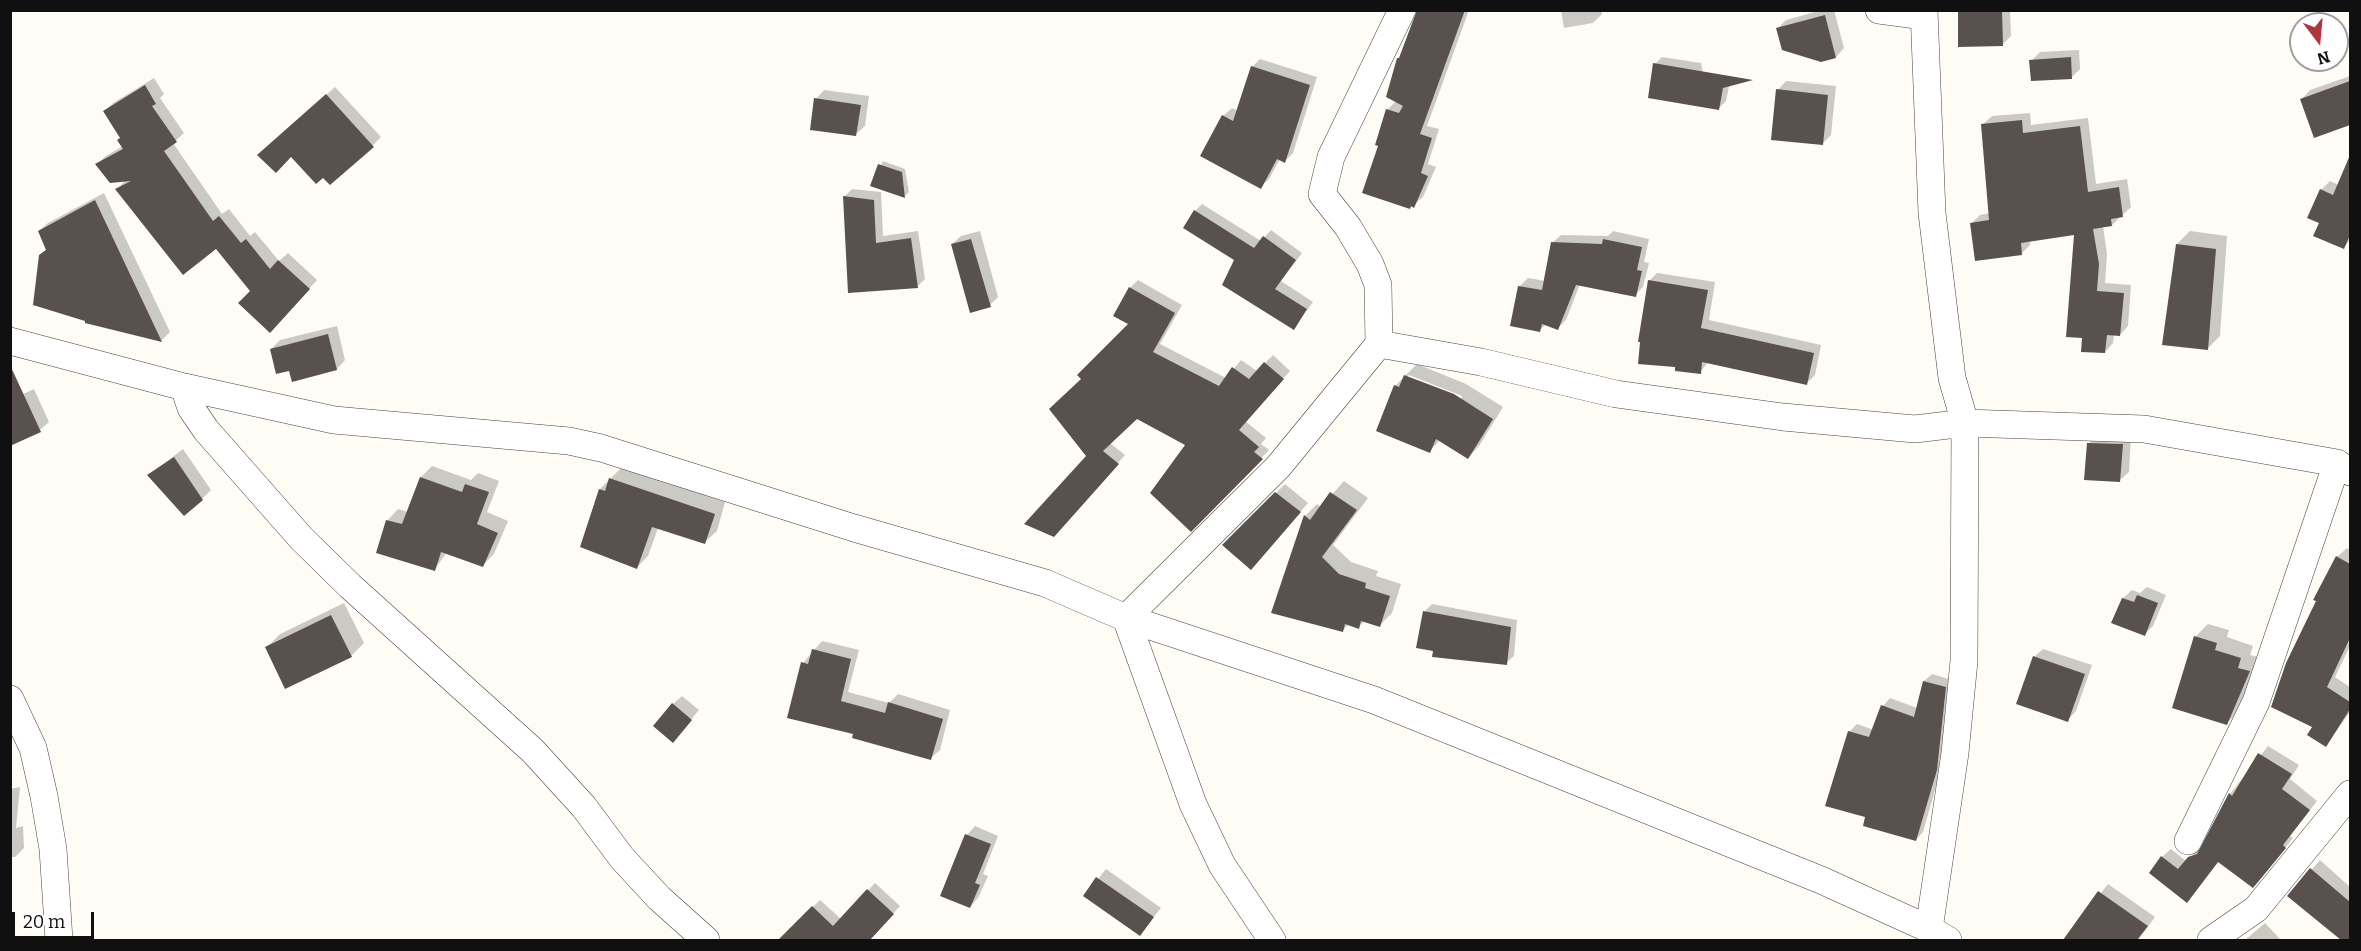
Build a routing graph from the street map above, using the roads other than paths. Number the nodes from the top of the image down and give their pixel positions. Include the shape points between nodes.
1 (1402, 10) edge
2 (1879, 10) edge
3 (1924, 13) edge
4 (10, 341) edge
5 (1379, 344) junction
6 (184, 387) junction
7 (1965, 423) junction
8 (2344, 467) edge
9 (1126, 618) junction
10 (10, 699) edge
11 (2350, 794) edge
12 (2188, 841) dead end
13 (1938, 935) edge
14 (58, 940) edge
15 (706, 940) edge
16 (1272, 940) edge
17 (2211, 940) edge

1 - 5 street via 1331,157 1322,194 1348,227 1378,285
2 - 3 street
3 - 7 street via 1932,213 1952,378
4 - 6 street
5 - 7 street via 1638,397 1783,417 1915,429
5 - 9 street via 1278,467
6 - 9 street via 334,420 569,441 601,448 1045,583
6 - 15 street via 191,408 206,430 302,538 533,751 584,807 622,858
7 - 8 street via 2144,429
7 - 13 street via 1964,660
8 - 12 street via 2256,702
9 - 13 street via 1374,700 1821,880
9 - 16 street via 1193,804 1222,865
10 - 14 street via 33,748 44,795 53,849
11 - 17 street via 2256,909

